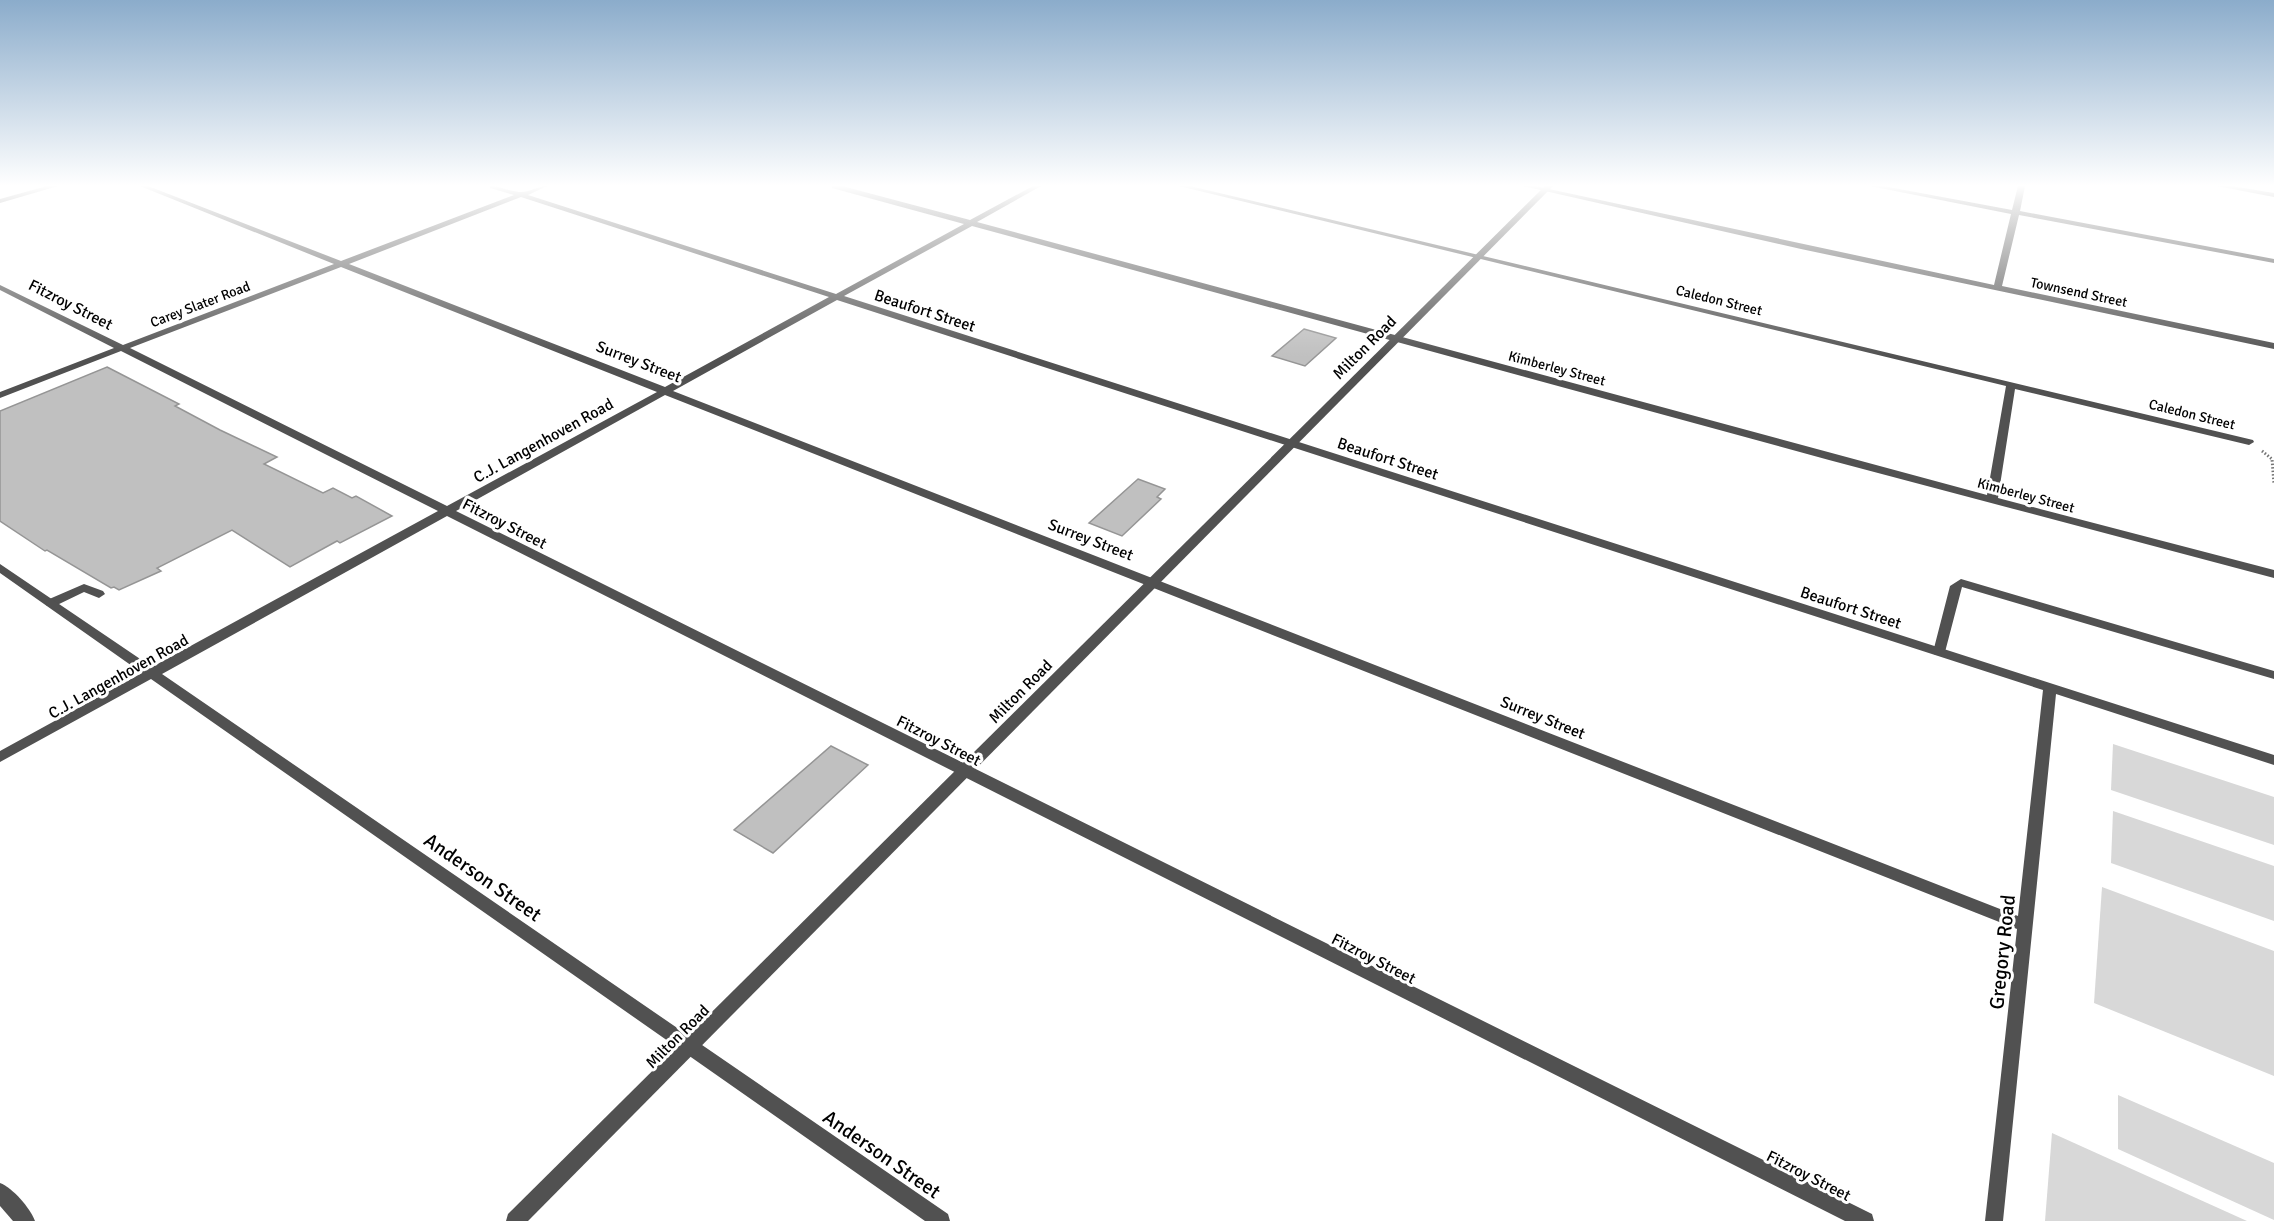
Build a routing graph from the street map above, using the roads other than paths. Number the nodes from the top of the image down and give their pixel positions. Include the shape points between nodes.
1 (291, 243) edge
2 (395, 243) edge
3 (670, 243) edge
4 (934, 243) edge
5 (1044, 243) edge
6 (1424, 243) edge
7 (1492, 243) edge
8 (1794, 243) edge
9 (2008, 243) edge
10 (2179, 243) edge
11 (1479, 256) junction
12 (2274, 261) edge
13 (343, 263) junction
14 (0, 287) edge
15 (1997, 288) junction
16 (837, 297) junction
17 (1396, 338) junction
18 (2274, 346) edge
19 (122, 349) junction
20 (2011, 384) junction
21 (665, 389) junction
22 (0, 395) edge
23 (2249, 442) road end
24 (1292, 443) junction
25 (1992, 500) junction
26 (445, 511) junction
27 (0, 568) edge
28 (2274, 574) edge
29 (1153, 581) junction
30 (99, 594) dead end
31 (51, 603) junction
32 (1939, 652) junction
33 (153, 674) junction
34 (2274, 675) edge
35 (2050, 688) junction
36 (0, 757) edge
37 (2274, 760) edge
38 (964, 771) junction
39 (2026, 926) junction
40 (690, 1046) junction
41 (0, 1192) edge
42 (26, 1221) edge
43 (515, 1221) edge
44 (941, 1221) edge
45 (1865, 1221) edge
46 (1994, 1221) edge

1 - 13 street, Surrey Street
2 - 13 street, Carey Slater Road
3 - 16 street, Beaufort Street
4 - 16 street, C.J. Langenhoven Road
5 - 17 street, Kimberley Street
6 - 11 street, Caledon Street
7 - 11 street, Milton Road
8 - 15 street, Townsend Street
9 - 15 street
10 - 12 street
11 - 17 street, Milton Road
11 - 20 street, Caledon Street
13 - 19 street, Carey Slater Road
13 - 21 street, Surrey Street
14 - 19 street, Fitzroy Street
15 - 18 street, Townsend Street
16 - 21 street, C.J. Langenhoven Road
16 - 24 street, Beaufort Street
17 - 24 street, Milton Road
17 - 25 street, Kimberley Street
19 - 22 street, Carey Slater Road
19 - 26 street, Fitzroy Street
20 - 23 street, Caledon Street
20 - 25 street
21 - 26 street, C.J. Langenhoven Road
21 - 29 street, Surrey Street
24 - 29 street, Milton Road
24 - 32 street, Beaufort Street
25 - 28 street, Kimberley Street
26 - 33 street, C.J. Langenhoven Road
26 - 38 street, Fitzroy Street
27 - 31 street, Anderson Street
29 - 38 street, Milton Road
29 - 39 street, Surrey Street
30 - 31 street via 84,588
31 - 33 street, Anderson Street
32 - 34 street via 1956,586 1961,583
32 - 35 street, Beaufort Street
33 - 36 street, C.J. Langenhoven Road
33 - 40 street, Anderson Street
35 - 37 street, Beaufort Street
35 - 39 street, Gregory Road
38 - 40 street, Milton Road
38 - 45 street, Fitzroy Street
39 - 46 street, Gregory Road
40 - 43 street, Milton Road
40 - 44 street, Anderson Street
41 - 42 street

